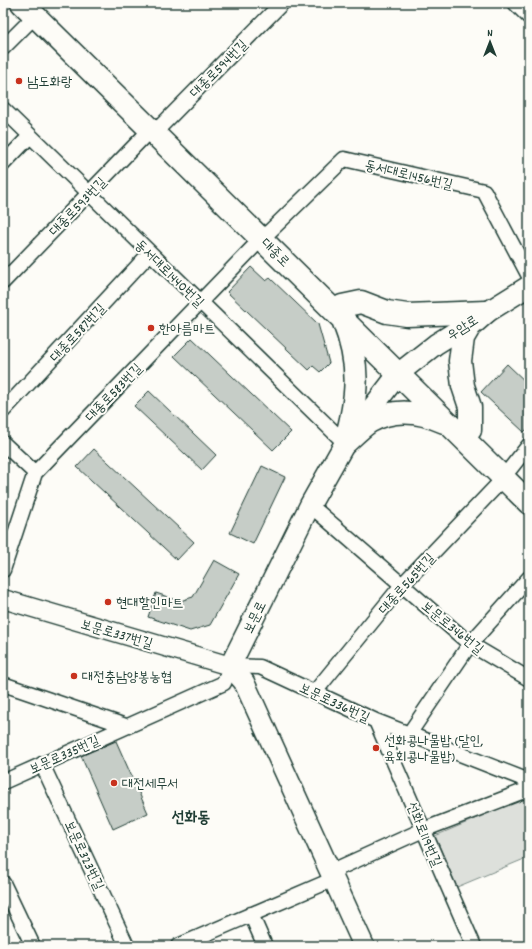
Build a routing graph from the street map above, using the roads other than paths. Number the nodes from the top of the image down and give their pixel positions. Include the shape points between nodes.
1 (282, 3) edge
2 (515, 3) edge
3 (33, 6) edge
4 (529, 18) edge
5 (3, 48) edge
6 (3, 109) edge
7 (156, 128) junction
8 (30, 136) junction
9 (3, 164) edge
10 (89, 193) junction
11 (265, 236) junction
12 (150, 253) junction
13 (529, 276) edge
14 (3, 282) edge
15 (529, 286) edge
16 (200, 302) junction
17 (341, 311) junction
18 (486, 312) junction
19 (403, 370) junction
20 (3, 410) edge
21 (461, 428) junction
22 (3, 443) edge
23 (345, 443) junction
24 (529, 445) edge
25 (35, 473) junction
26 (507, 473) junction
27 (529, 488) edge
28 (529, 503) edge
29 (310, 505) junction
30 (3, 570) edge
31 (529, 578) edge
32 (402, 585) junction
33 (3, 599) edge
34 (470, 644) junction
35 (230, 666) junction
36 (529, 679) edge
37 (3, 684) edge
38 (314, 693) junction
39 (376, 721) junction
40 (126, 726) junction
41 (409, 734) junction
42 (42, 764) junction
43 (529, 781) edge
44 (3, 782) edge
45 (529, 789) edge
46 (423, 830) junction
47 (332, 876) junction
48 (3, 883) edge
49 (251, 914) junction
50 (33, 946) edge
51 (127, 946) edge
52 (178, 946) edge
53 (265, 946) edge
54 (364, 946) edge
55 (474, 946) edge

1 - 7 street, 대종로594번길
2 - 4 street
3 - 5 street
3 - 7 main road, 대종로
6 - 8 street, 동서대로1440번길
7 - 10 street, 대종로593번길
7 - 11 main road, 대종로
8 - 9 street
8 - 10 street, 동서대로1440번길
10 - 12 street, 동서대로1440번길
10 - 14 street, 대종로593번길
11 - 13 street, 동서대로1456번길 via 344,159 484,191
11 - 16 street, 대종로583번길
11 - 17 main road, 대종로
12 - 16 street, 동서대로1440번길
12 - 20 street, 대종로587번길
15 - 18 main road, 우암로
16 - 23 street, 동서대로1440번길
16 - 25 street, 대종로583번길
17 - 18 main road via 361,302 386,312 407,315
17 - 19 main road, 대종로
17 - 23 main road via 352,349 357,383
18 - 19 main road, 우암로 via 436,344
18 - 21 main road via 470,326 463,338 460,361 463,386 470,407
19 - 21 main road, 대종로
19 - 23 main road, 보문로
21 - 23 main road via 416,412 392,414 369,422
21 - 26 main road, 대종로
22 - 25 street
23 - 29 main road, 보문로
24 - 26 street, 대종로565번길
25 - 30 street, 대종로583번길
26 - 27 main road, 대종로
26 - 28 main road, 대종로
26 - 32 street, 대종로565번길
29 - 32 street, 보문로346번길
29 - 35 main road, 보문로
31 - 34 street
32 - 34 street, 보문로346번길
32 - 38 street, 대종로565번길
33 - 35 street, 보문로337번길
34 - 36 street, 보문로346번길
34 - 41 street
35 - 38 street, 보문로336번길 via 260,667
35 - 40 street, 보문로335번길 via 224,683
35 - 47 main road via 244,682
37 - 40 street, 보문로335번길
38 - 39 street, 보문로336번길
39 - 41 street, 보문로336번길
39 - 46 street, 선화로119번길
40 - 42 street, 보문로335번길
41 - 43 street, 보문로336번길
42 - 44 street, 보문로335번길
42 - 51 street, 보문로323번길
45 - 46 street
46 - 47 street
46 - 55 street, 선화로119번길
47 - 49 street
47 - 54 main road
48 - 50 street
49 - 52 street
49 - 53 street

